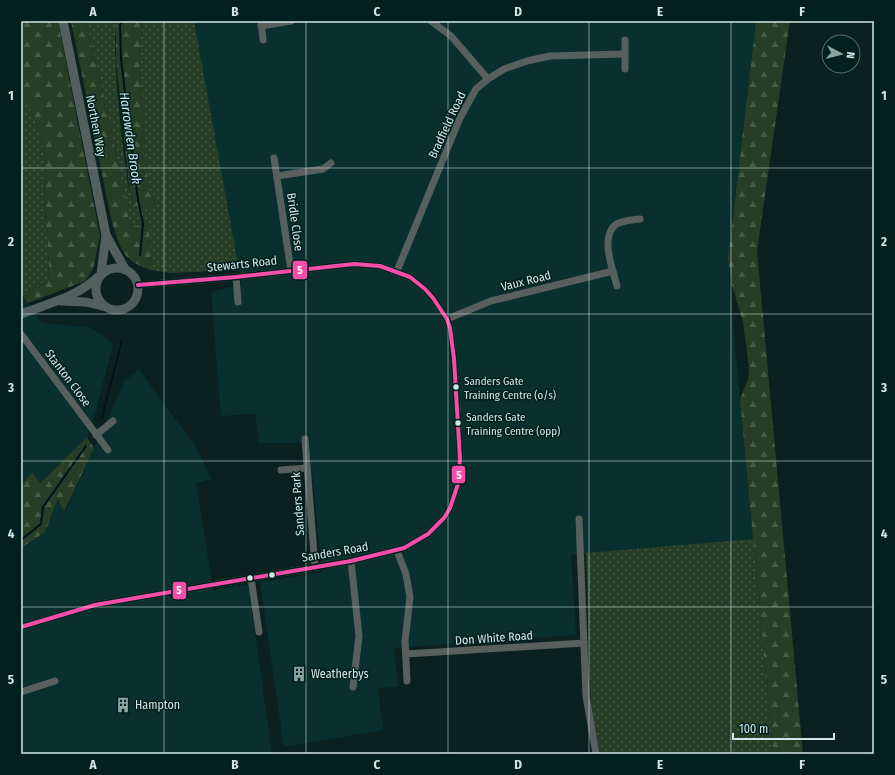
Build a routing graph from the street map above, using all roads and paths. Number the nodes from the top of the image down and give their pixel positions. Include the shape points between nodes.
1 (63, 21) edge
2 (291, 21) edge
3 (431, 21) edge
4 (261, 24) edge
5 (263, 40) dead end
6 (625, 40) dead end
7 (624, 54) junction
8 (625, 68) dead end
9 (488, 79) junction
10 (274, 158) dead end
11 (331, 163) dead end
12 (277, 176) junction
13 (640, 219) dead end
14 (106, 235) junction
15 (125, 269) junction
16 (291, 271) junction
17 (397, 271) junction
18 (614, 271) junction
19 (100, 275) junction
20 (236, 277) junction
21 (138, 285) junction
22 (617, 286) dead end
23 (60, 301) junction
24 (238, 302) dead end
25 (106, 307) junction
26 (21, 314) edge
27 (447, 319) junction
28 (21, 334) edge
29 (113, 421) dead end
30 (96, 435) junction
31 (305, 439) dead end
32 (108, 450) dead end
33 (307, 468) junction
34 (281, 470) dead end
35 (579, 519) dead end
36 (397, 551) junction
37 (352, 561) junction
38 (315, 567) junction
39 (251, 578) junction
40 (21, 627) edge
41 (259, 632) dead end
42 (584, 644) junction
43 (406, 654) junction
44 (407, 680) dead end
45 (55, 681) dead end
46 (353, 687) dead end
47 (21, 692) edge
48 (596, 754) edge

1 - 14 main road, Northen Way
2 - 4 street
3 - 9 street via 451,36
4 - 5 street
6 - 7 street
7 - 8 street
7 - 9 street, Bradfield Road via 550,56 504,70
9 - 17 street, Bradfield Road via 476,89 460,118
10 - 12 street, Bridle Close
11 - 12 street via 324,169
12 - 16 street, Bridle Close
13 - 18 street via 615,225 610,232 609,250
14 - 15 main road, Northen Way
14 - 19 main road, Northen Way
15 - 19 main road via 112,268
15 - 21 main road via 134,275
16 - 17 street, Stewarts Road via 354,264 380,266
16 - 20 street, Stewarts Road
17 - 27 street, Stewarts Road via 425,289
18 - 22 street
18 - 27 street, Vaux Road via 490,301
19 - 23 main road via 78,293
19 - 25 main road via 96,293 99,301
20 - 21 street, Stewarts Road
20 - 24 street
21 - 25 main road via 136,297 129,307 121,310
23 - 25 main road via 86,302
23 - 26 main road
27 - 36 street, Sanders Road via 454,359 460,459 458,484 450,508 436,526 420,540
28 - 30 street, Stanton Close
29 - 30 street
30 - 32 street, Stanton Close
31 - 33 street, Sanders Park
33 - 34 street
33 - 38 street, Sanders Park
35 - 42 street
36 - 37 street, Sanders Road
36 - 43 street via 406,574 410,597
37 - 38 street, Sanders Road
37 - 46 street via 359,636
38 - 39 street, Sanders Road
39 - 40 street, Sanders Road via 95,605
39 - 41 street
42 - 43 street, Don White Road
42 - 48 street via 587,713
43 - 44 street
45 - 47 street

